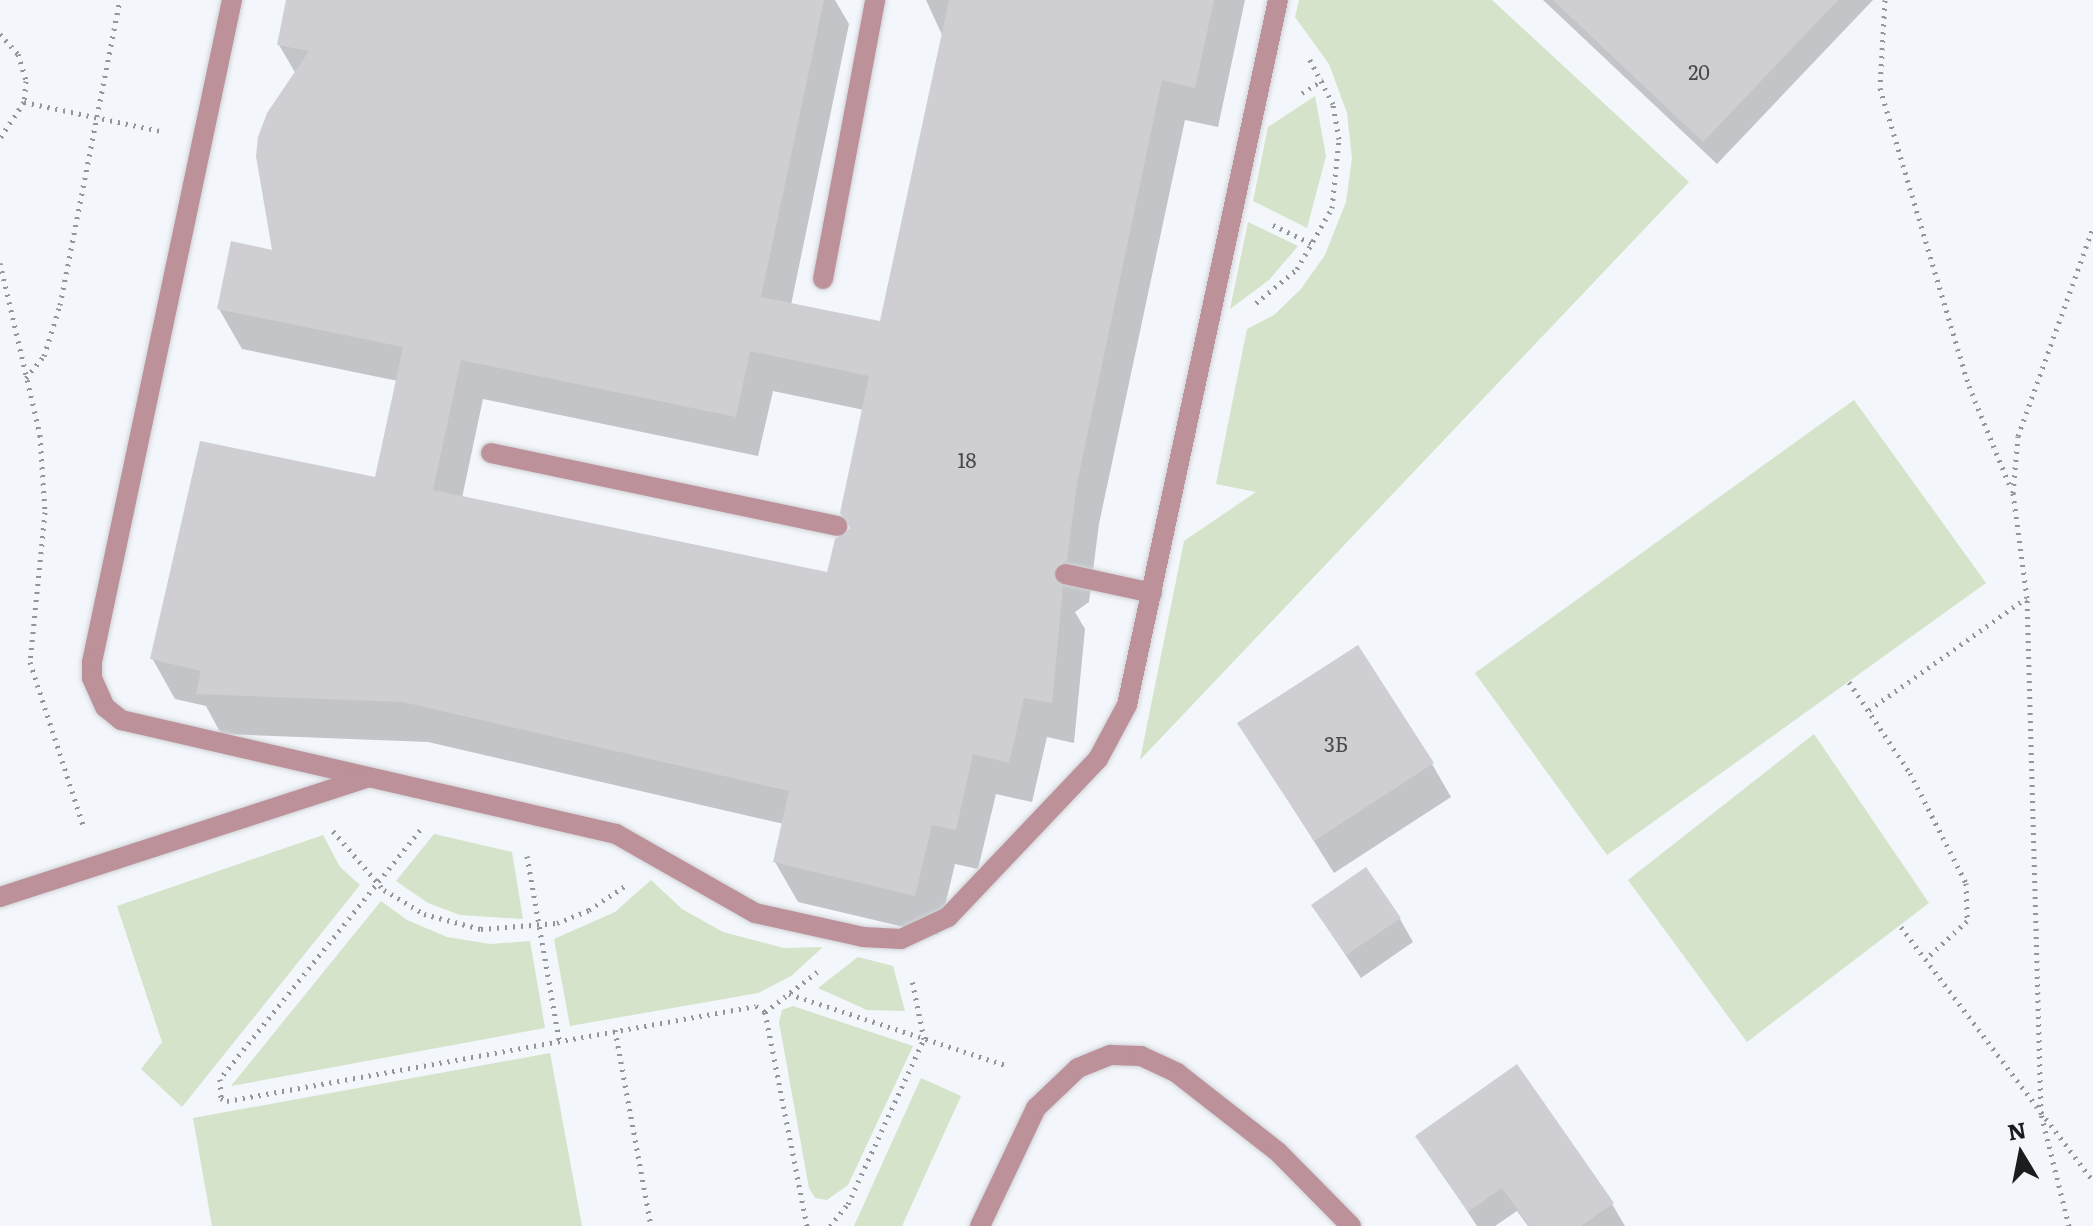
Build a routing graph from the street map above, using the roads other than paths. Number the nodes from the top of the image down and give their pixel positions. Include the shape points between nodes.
1 (232, 0) edge
2 (875, 0) edge
3 (1276, 9) edge
4 (823, 279) dead end
5 (491, 453) dead end
6 (837, 526) dead end
7 (1065, 574) dead end
8 (1152, 593) junction
9 (369, 777) junction
10 (0, 897) edge
11 (980, 1226) edge
12 (1351, 1226) edge

1 - 9 street via 92,678 105,707 121,720
2 - 4 street
3 - 8 street
5 - 6 street
7 - 8 street
8 - 9 street via 1127,705 1098,759 948,917 901,939 863,937 746,909 616,834
9 - 10 street
11 - 12 street via 1036,1108 1053,1087 1091,1061 1111,1055 1141,1056 1177,1073 1278,1152

